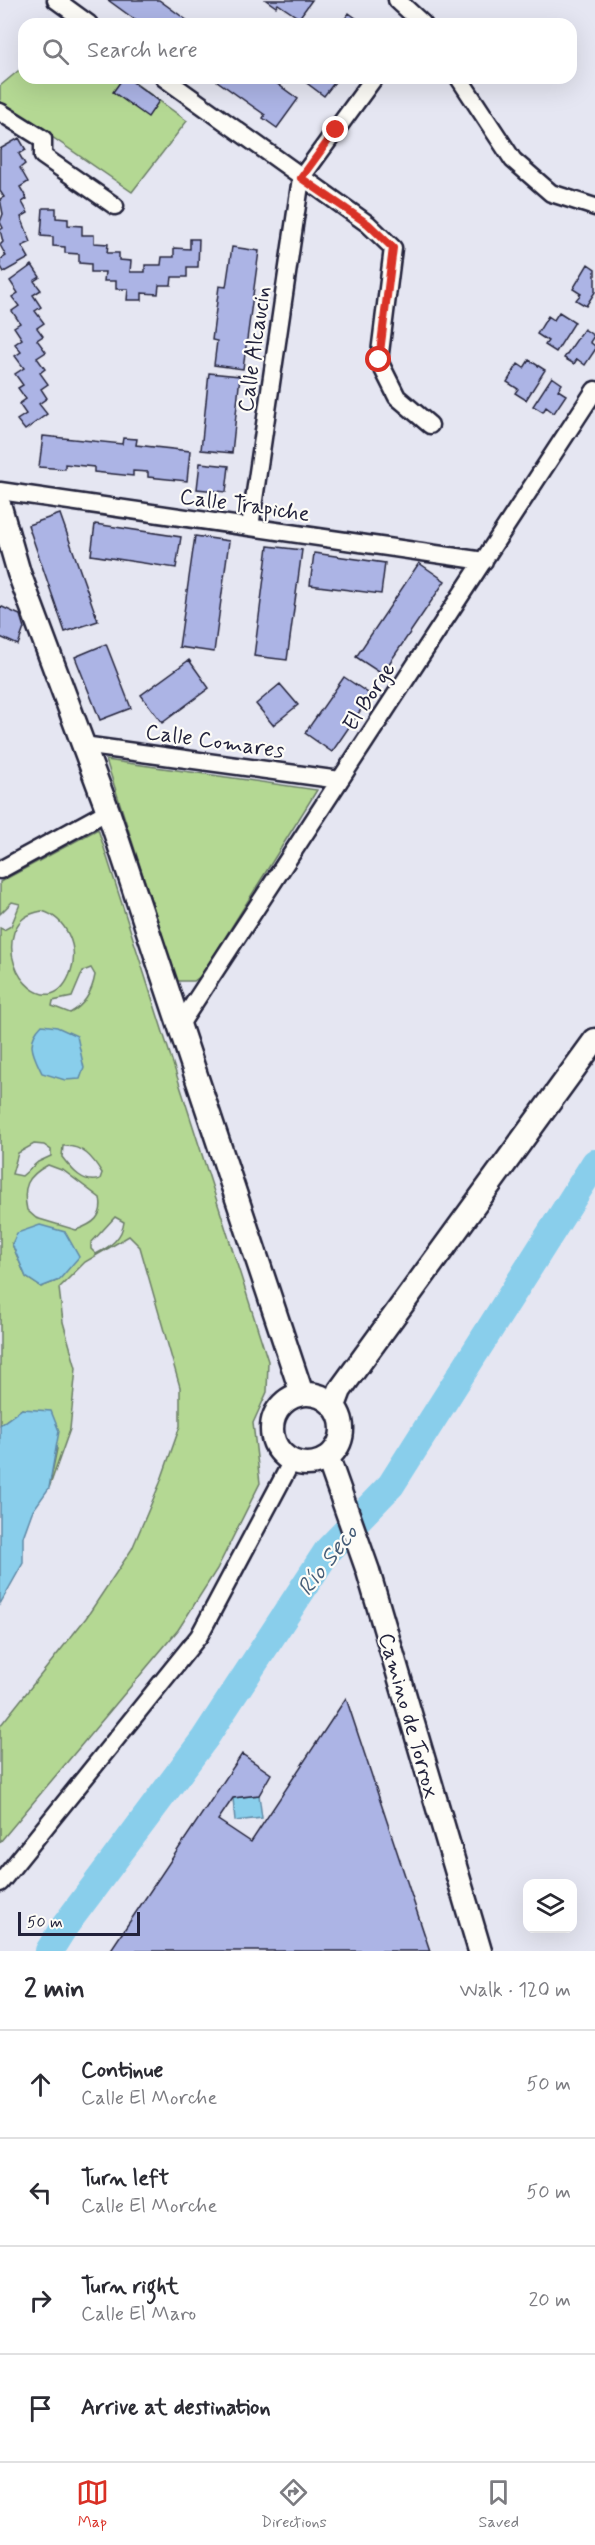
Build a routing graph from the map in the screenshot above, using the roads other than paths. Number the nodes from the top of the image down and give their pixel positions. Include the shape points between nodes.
1 (56, 0) edge
2 (397, 0) edge
3 (81, 18) edge
4 (414, 18) edge
5 (172, 84) edge
6 (370, 84) edge
7 (463, 84) edge
8 (0, 112) edge
9 (301, 178) junction
10 (115, 206) dead end
11 (595, 207) edge
12 (595, 390) edge
13 (430, 426) dead end
14 (0, 491) edge
15 (0, 507) edge
16 (250, 527) junction
17 (484, 561) junction
18 (83, 745) junction
19 (340, 780) junction
20 (108, 811) junction
21 (0, 870) edge
22 (179, 1026) junction
23 (595, 1040) edge
24 (302, 1394) junction
25 (334, 1406) junction
26 (328, 1458) junction
27 (292, 1461) junction
28 (0, 1883) edge
29 (480, 1951) edge

1 - 3 street
2 - 4 street
5 - 9 street
6 - 9 street
7 - 11 street via 513,160 551,193
8 - 10 street via 43,139 43,156
9 - 13 street via 368,224 393,248 379,360 397,397
9 - 16 street, Calle Alcaucin
12 - 17 street, El Borge
14 - 16 street, Calle Trapiche
15 - 18 street via 19,573
16 - 17 street, Calle Trapiche
17 - 19 street, El Borge
18 - 19 street, Calle Comares
18 - 20 street
19 - 22 street, El Borge
20 - 21 street
20 - 22 street
22 - 24 street
23 - 25 street via 340,1390
24 - 25 street via 317,1395
24 - 27 street via 286,1401 275,1415 272,1433 278,1450
25 - 26 street via 343,1433
26 - 27 street via 310,1464
26 - 29 street, Camino de Torrox via 368,1571
27 - 28 street via 199,1636

